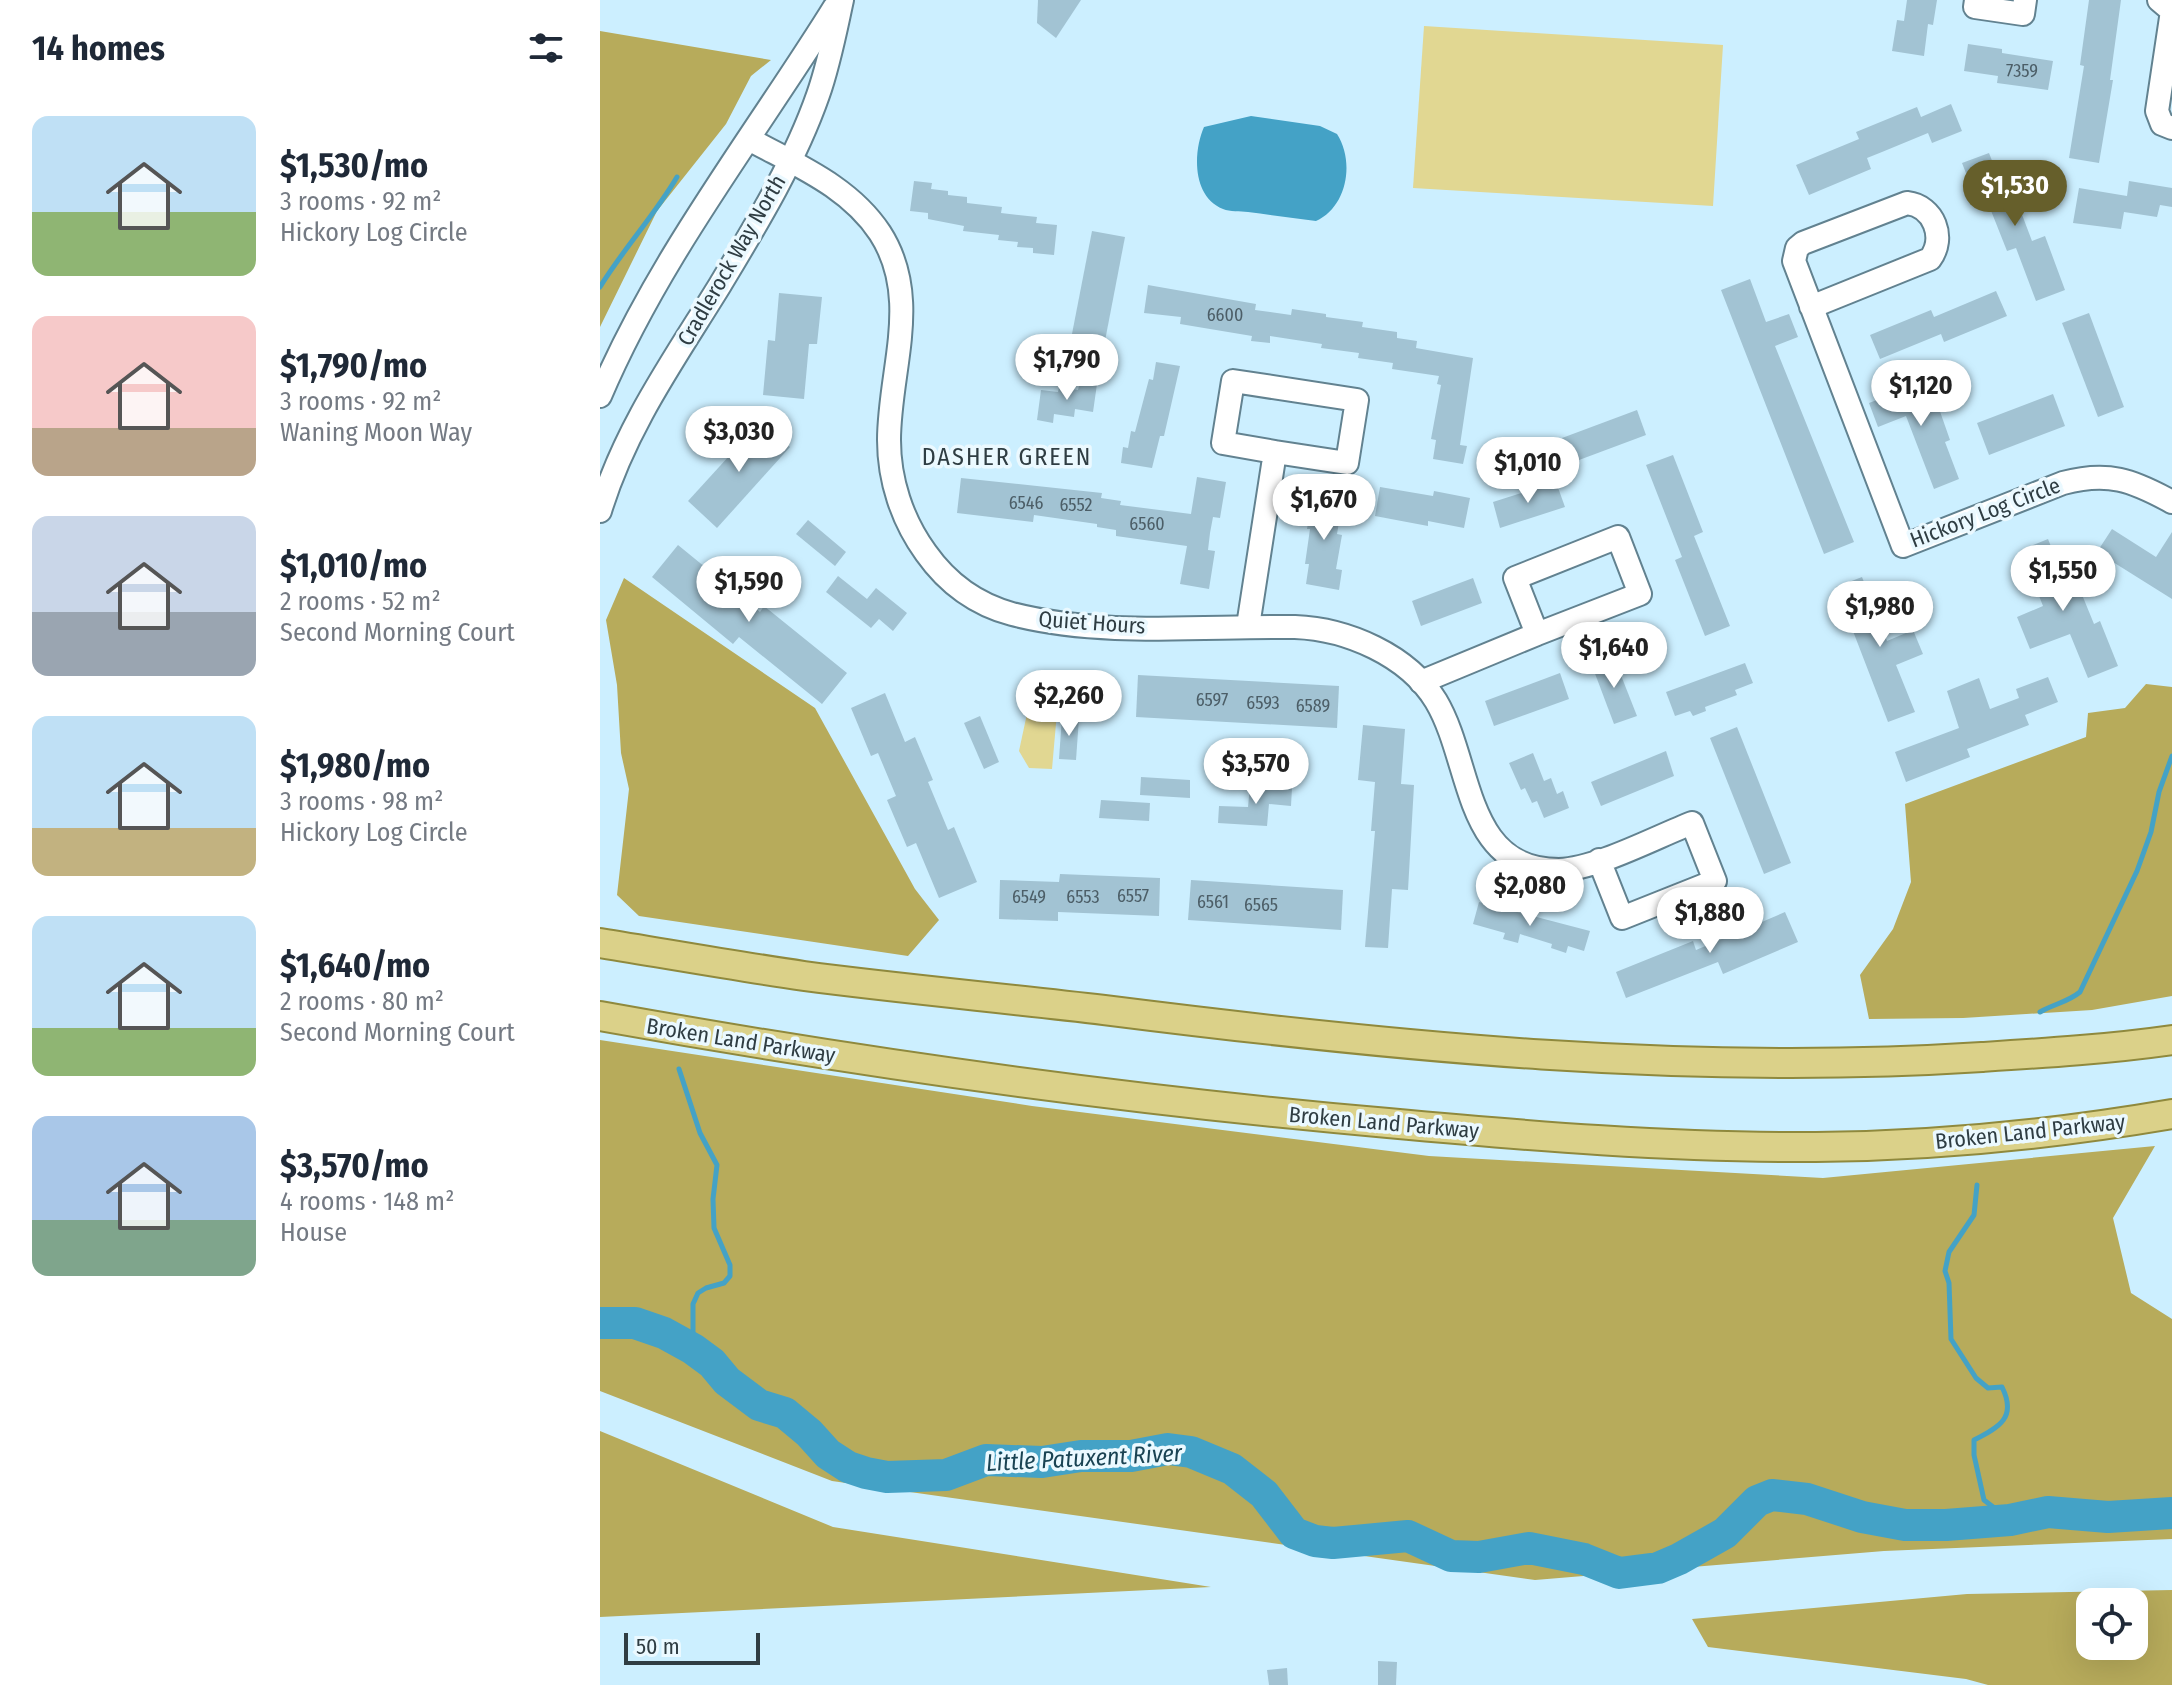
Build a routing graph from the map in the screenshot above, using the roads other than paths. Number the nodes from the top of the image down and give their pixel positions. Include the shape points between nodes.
1 (841, 0) edge
2 (1976, 0) edge
3 (2025, 0) edge
4 (2159, 0) edge
5 (2172, 128) edge
6 (749, 139) junction
7 (788, 161) junction
8 (1811, 307) junction
9 (600, 396) edge
10 (1275, 452) junction
11 (2172, 502) edge
12 (600, 511) edge
13 (1248, 626) junction
14 (1537, 634) junction
15 (1421, 682) junction
16 (1599, 860) junction
17 (600, 943) edge
18 (600, 1016) edge
19 (2172, 1040) edge
20 (2172, 1114) edge

1 - 6 street, Cradlerock Way North
1 - 7 street, Cradlerock Way North via 817,97
2 - 3 street via 1975,7 2023,14
4 - 5 street via 2172,11 2157,111 2162,124
6 - 7 street, Quiet Hours
6 - 9 street, Cradlerock Way North via 637,319
7 - 12 street, Cradlerock Way North via 728,271 654,389 612,472
7 - 13 street, Quiet Hours via 830,184 868,216 897,272 902,322 890,417 891,467 904,516 952,585 986,606 1047,622 1096,627
8 - 8 street, Hickory Log Circle via 1930,259 1938,235 1929,212 1907,203 1797,248 1794,261
8 - 11 street, Hickory Log Circle via 1903,546 2081,478 2128,480
10 - 10 street via 1347,463 1357,400 1233,381 1223,443
10 - 13 street
13 - 15 street, Quiet Hours via 1320,628 1342,634 1384,653
14 - 14 street via 1640,594 1618,537 1515,578
14 - 15 street
15 - 16 street, Quiet Hours via 1445,718 1490,839 1524,864 1560,870
16 - 16 street, Quiet Hours via 1692,823 1715,881 1622,918
17 - 19 main road via 809,976 1214,1024 1596,1060 1895,1062
18 - 20 main road, Broken Land Parkway via 859,1059 1186,1103 1587,1139 1701,1146 1916,1143

